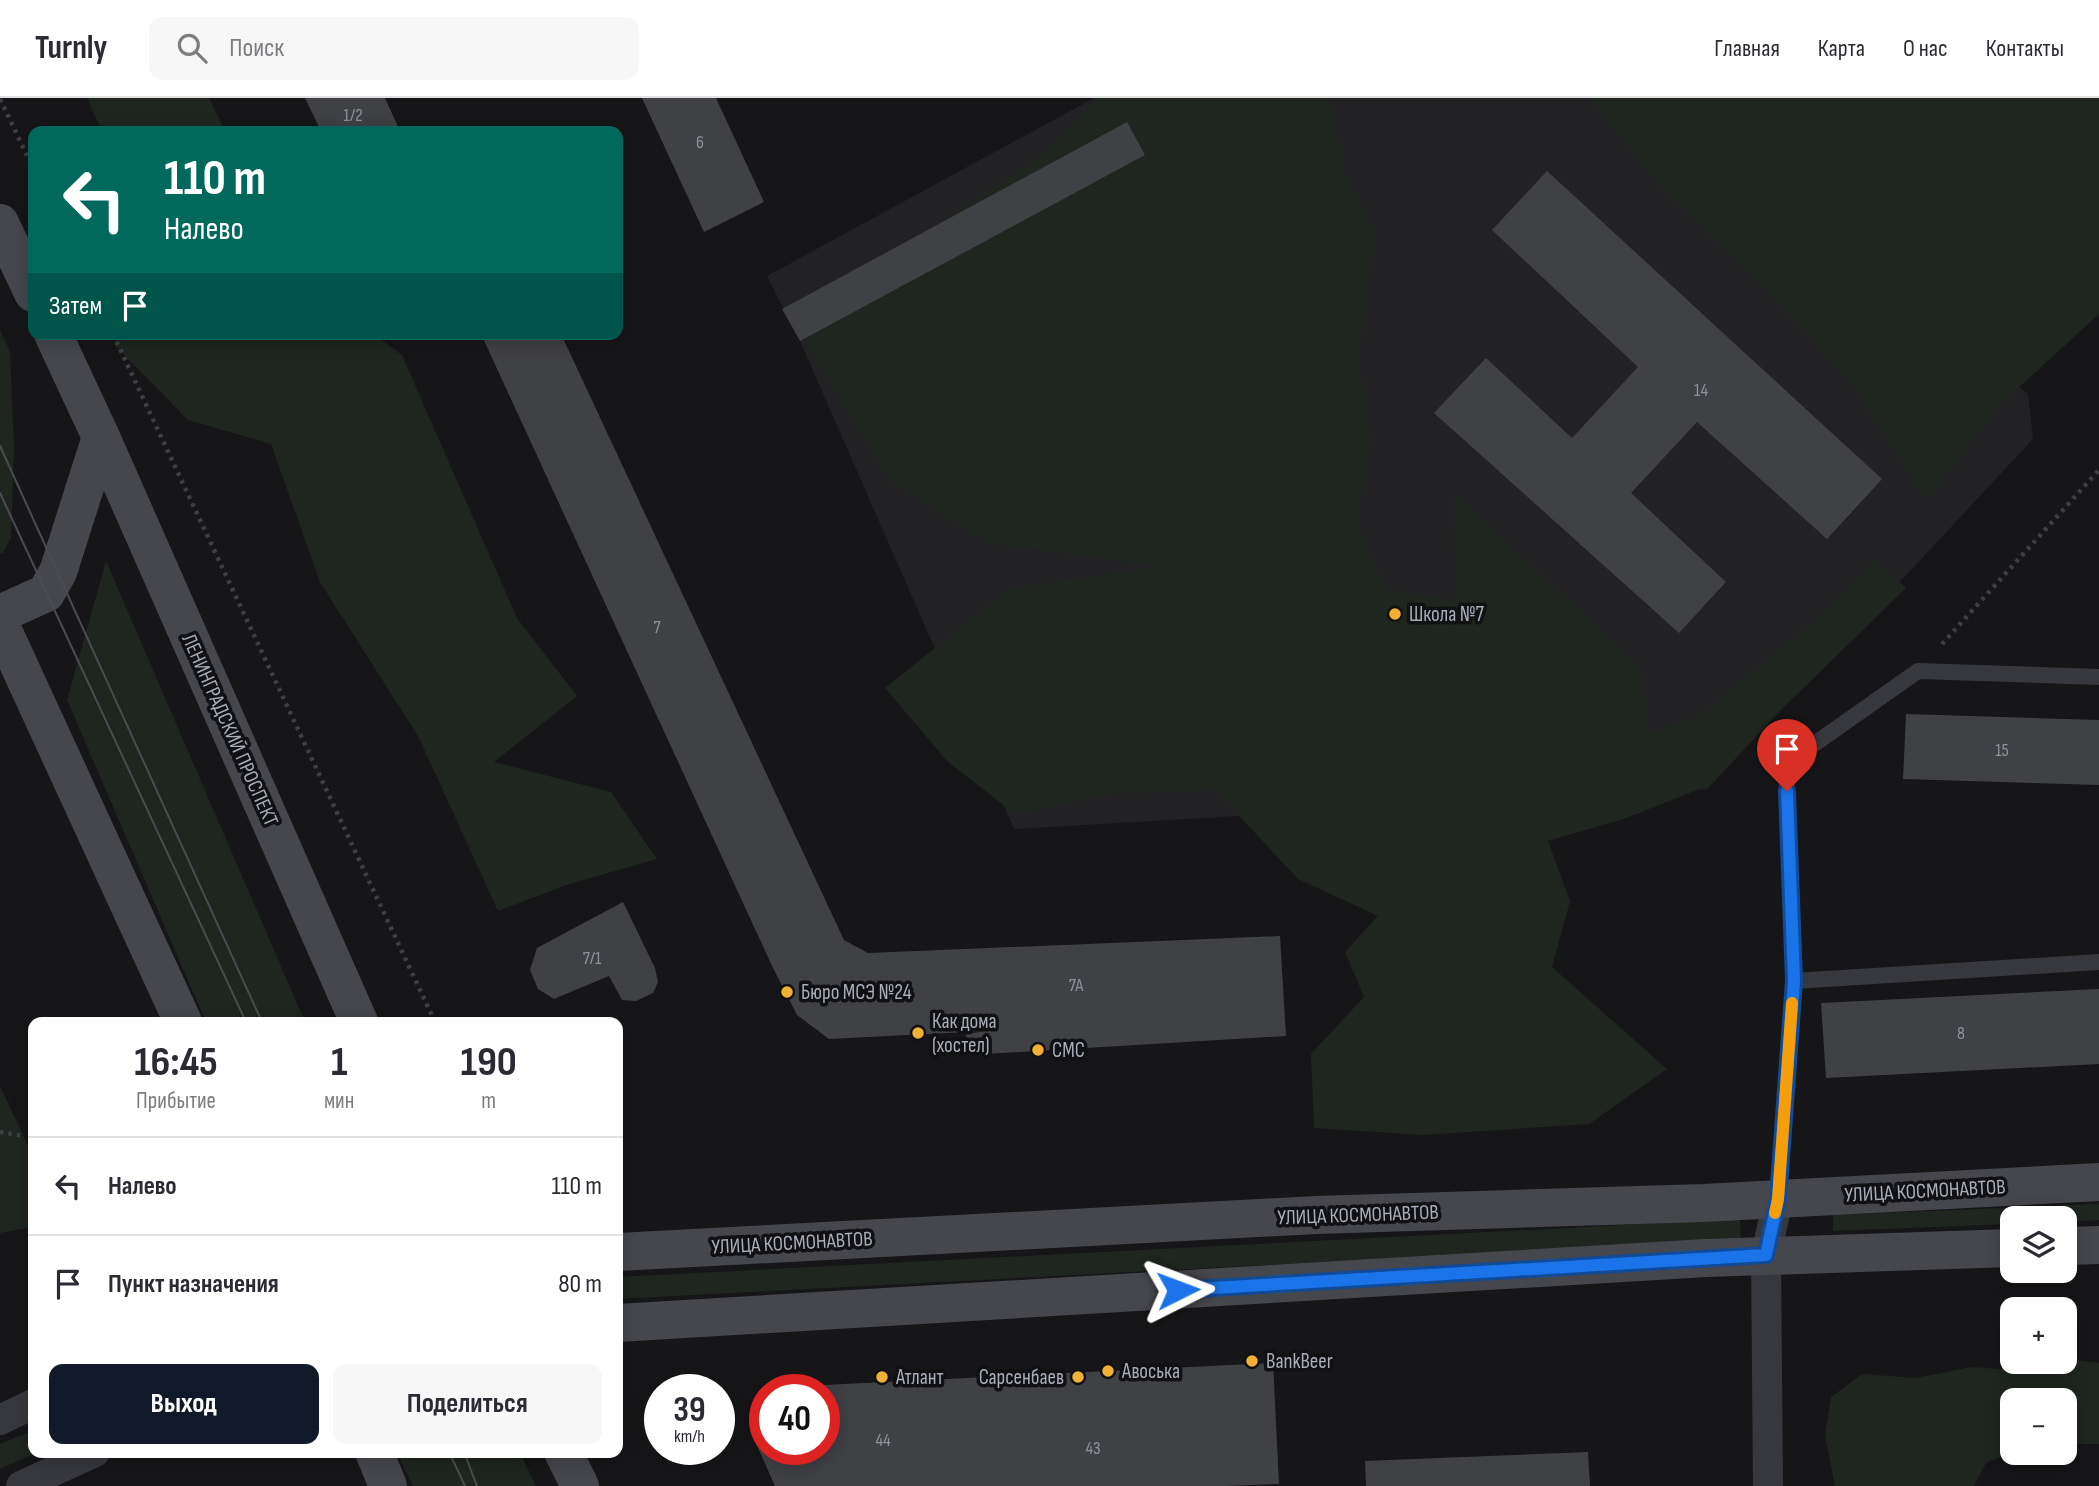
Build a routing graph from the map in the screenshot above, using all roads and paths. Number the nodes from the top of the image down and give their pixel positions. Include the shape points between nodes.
1 (0, 99) edge
2 (28, 158) edge
3 (0, 223) edge
4 (28, 282) edge
5 (56, 340) edge
6 (116, 340) edge
7 (101, 437) junction
8 (2099, 470) edge
9 (0, 614) edge
10 (0, 624) edge
11 (1918, 670) junction
12 (2099, 677) edge
13 (2099, 962) edge
14 (1794, 981) junction
15 (181, 1017) edge
16 (357, 1017) edge
17 (433, 1017) edge
18 (0, 1132) edge
19 (24, 1136) dead end
20 (2099, 1182) edge
21 (1778, 1199) junction
22 (2099, 1245) edge
23 (2077, 1246) edge
24 (2000, 1248) edge
25 (623, 1252) edge
26 (1766, 1255) junction
27 (623, 1323) edge
28 (28, 1407) edge
29 (0, 1420) edge
30 (81, 1458) edge
31 (376, 1458) edge
32 (567, 1458) edge
33 (21, 1486) edge
34 (388, 1486) edge
35 (580, 1486) edge
36 (1768, 1486) edge

1 - 2 path
3 - 4 street
5 - 7 street, ЛЕНИНГРАДСКИЙ ПРОСПЕКТ
6 - 17 path
7 - 9 street via 58,572 46,593
7 - 16 street, ЛЕНИНГРАДСКИЙ ПРОСПЕКТ
8 - 11 path
10 - 15 street
11 - 12 lane
11 - 14 lane via 1786,764
13 - 14 lane
14 - 21 lane
18 - 19 path
20 - 21 street, УЛИЦА КОСМОНАВТОВ
21 - 25 street, УЛИЦА КОСМОНАВТОВ via 1316,1215
21 - 26 street
22 - 23 street
24 - 26 street
26 - 27 street
26 - 36 street
28 - 29 street
30 - 33 street
31 - 34 street
32 - 35 street

